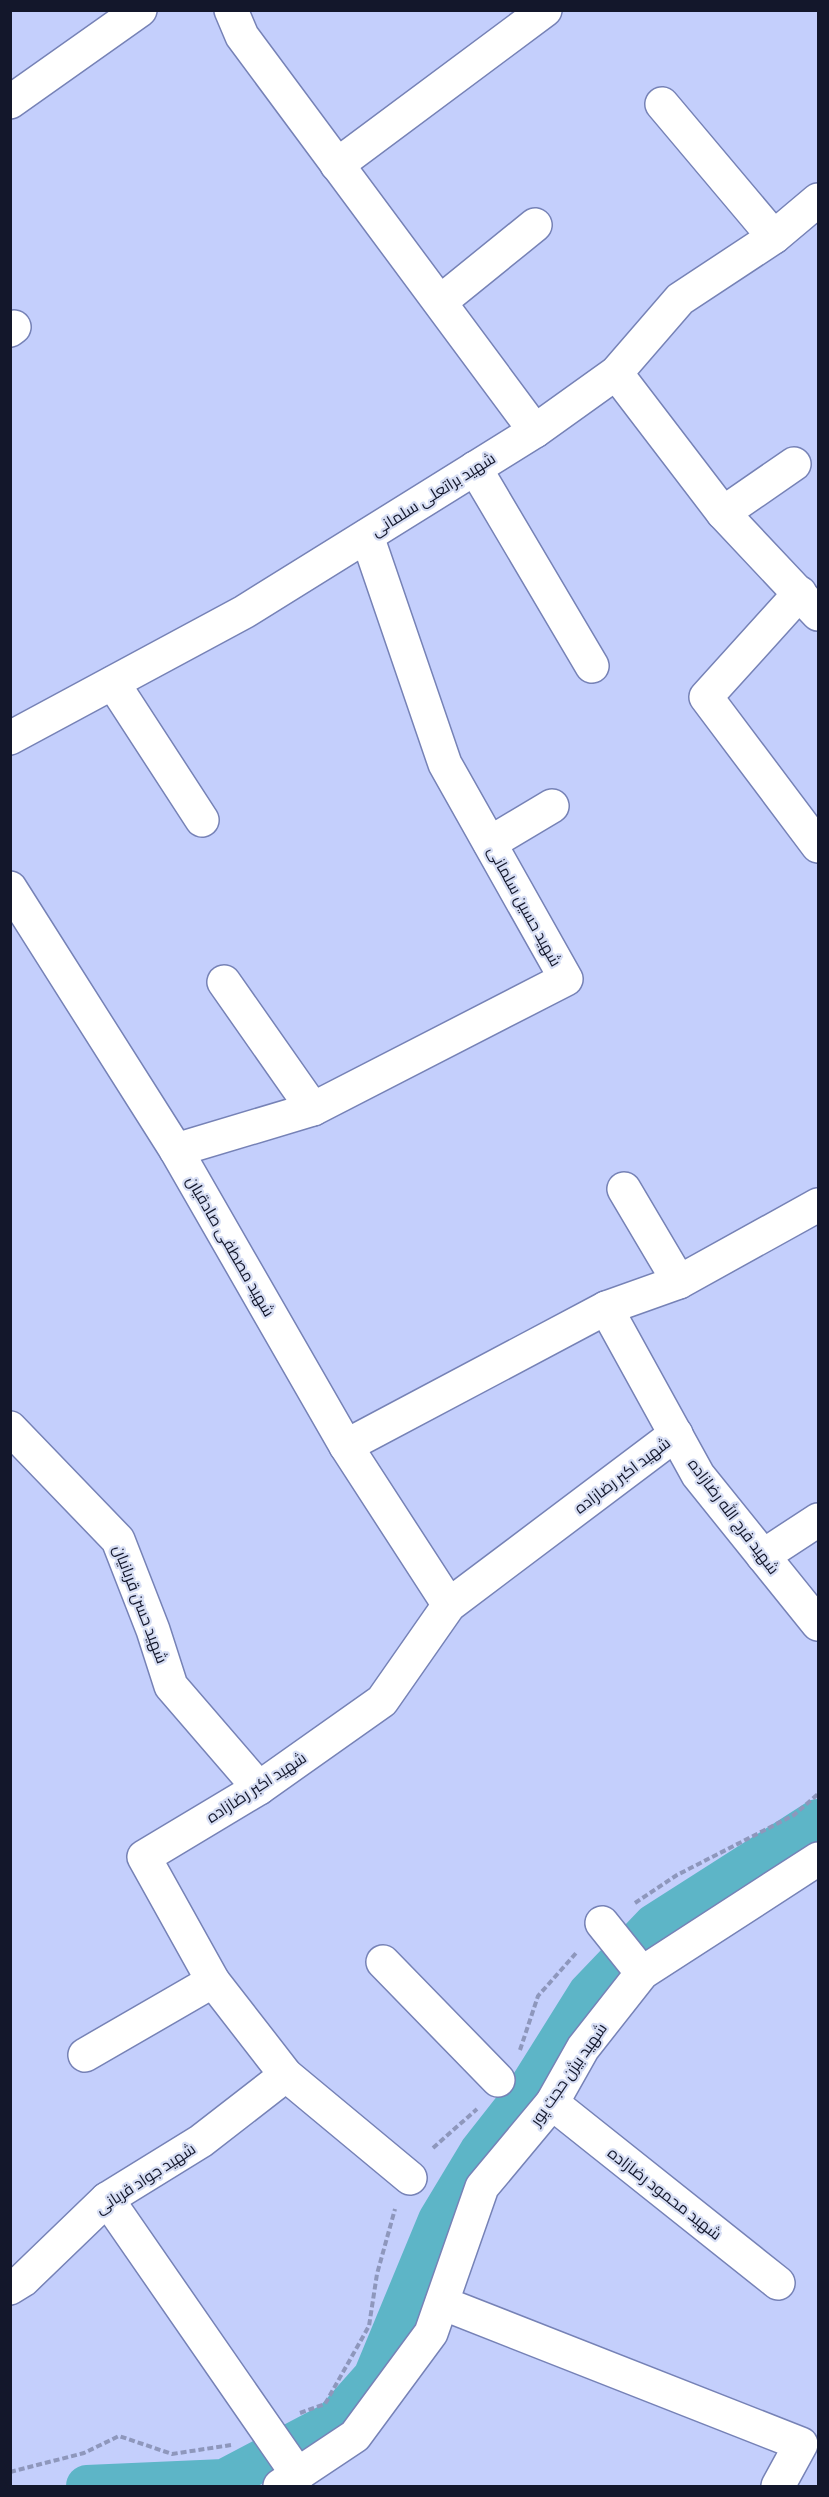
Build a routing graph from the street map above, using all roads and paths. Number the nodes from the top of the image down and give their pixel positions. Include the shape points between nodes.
1 (140, 10) edge
2 (231, 10) edge
3 (545, 10) edge
4 (10, 102) edge
5 (662, 104) dead end
6 (337, 165) junction
7 (815, 210) edge
8 (535, 225) dead end
9 (774, 237) junction
10 (440, 302) junction
11 (616, 373) junction
12 (535, 430) junction
13 (794, 465) dead end
14 (475, 468) junction
15 (723, 513) junction
16 (367, 536) junction
17 (809, 604) edge
18 (592, 666) dead end
19 (113, 683) junction
20 (10, 738) edge
21 (552, 806) dead end
22 (202, 820) dead end
23 (490, 843) junction
24 (819, 846) edge
25 (10, 888) edge
26 (224, 982) dead end
27 (314, 1109) junction
28 (176, 1150) junction
29 (624, 1189) dead end
30 (819, 1205) edge
31 (679, 1282) junction
32 (606, 1308) junction
33 (10, 1428) edge
34 (676, 1434) junction
35 (346, 1446) junction
36 (819, 1520) edge
37 (763, 1556) junction
38 (449, 1605) junction
39 (819, 1624) edge
40 (259, 1788) junction
41 (819, 1859) edge
42 (602, 1923) dead end
43 (383, 1962) dead end
44 (642, 1973) junction
45 (213, 1981) junction
46 (85, 2055) dead end
47 (286, 2075) junction
48 (498, 2080) dead end
49 (552, 2103) junction
50 (410, 2178) dead end
51 (107, 2199) junction
52 (778, 2283) dead end
53 (10, 2288) edge
54 (442, 2303) junction
55 (289, 2481) edge
56 (778, 2487) edge

1 - 4 street
2 - 6 street via 242,36
3 - 6 street
5 - 9 street
6 - 10 street
7 - 9 street, شهید براتعلی سلمانی
8 - 10 street
9 - 11 street, شهید براتعلی سلمانی via 680,299
10 - 12 street
11 - 12 street, شهید براتعلی سلمانی
11 - 15 street
12 - 14 street, شهید براتعلی سلمانی
13 - 15 street
14 - 16 street, شهید براتعلی سلمانی
14 - 18 street
15 - 17 street
16 - 19 street, شهید براتعلی سلمانی via 244,612
16 - 23 street, شهید حسین سلمانی via 445,764
17 - 24 street via 706,697
19 - 20 street, شهید براتعلی سلمانی
19 - 22 street
21 - 23 street
23 - 27 street, شهید حسین سلمانی via 566,979
25 - 28 street, شهید مصطفی صادقیان
26 - 27 street
27 - 28 street, شهید حسین سلمانی
28 - 35 street, شهید مصطفی صادقیان
29 - 31 street
30 - 31 street
31 - 32 street
32 - 34 street, شهید فرج الله رضازاده
32 - 35 street
33 - 40 street, شهید حسن قربانیان via 118,1540 171,1686
34 - 37 street, شهید فرج الله رضازاده via 698,1475
34 - 38 street, شهید اکبر رضازاده
35 - 38 street, شهید مصطفی صادقیان
36 - 37 street
37 - 39 street, شهید فرج الله رضازاده
38 - 40 street, شهید اکبر رضازاده via 382,1701
40 - 45 street, شهید اکبر رضازاده via 144,1857
41 - 44 street, شهید بیژن حجت پور
42 - 44 street
43 - 48 street
44 - 49 street, شهید بیژن حجت پور via 583,2049
45 - 46 street
45 - 47 street, شهید اکبر رضازاده
47 - 50 street, شهید اکبر رضازاده
47 - 51 street, شهید جواد قربانی via 201,2141
49 - 52 street, شهید محمود رضازاده
49 - 54 street, شهید بیژن حجت پور via 482,2187
51 - 53 street, شهید جواد قربانی
51 - 55 street via 263,2427
54 - 55 street, شهید بیژن حجت پور via 431,2333 356,2436
54 - 56 street via 801,2444

